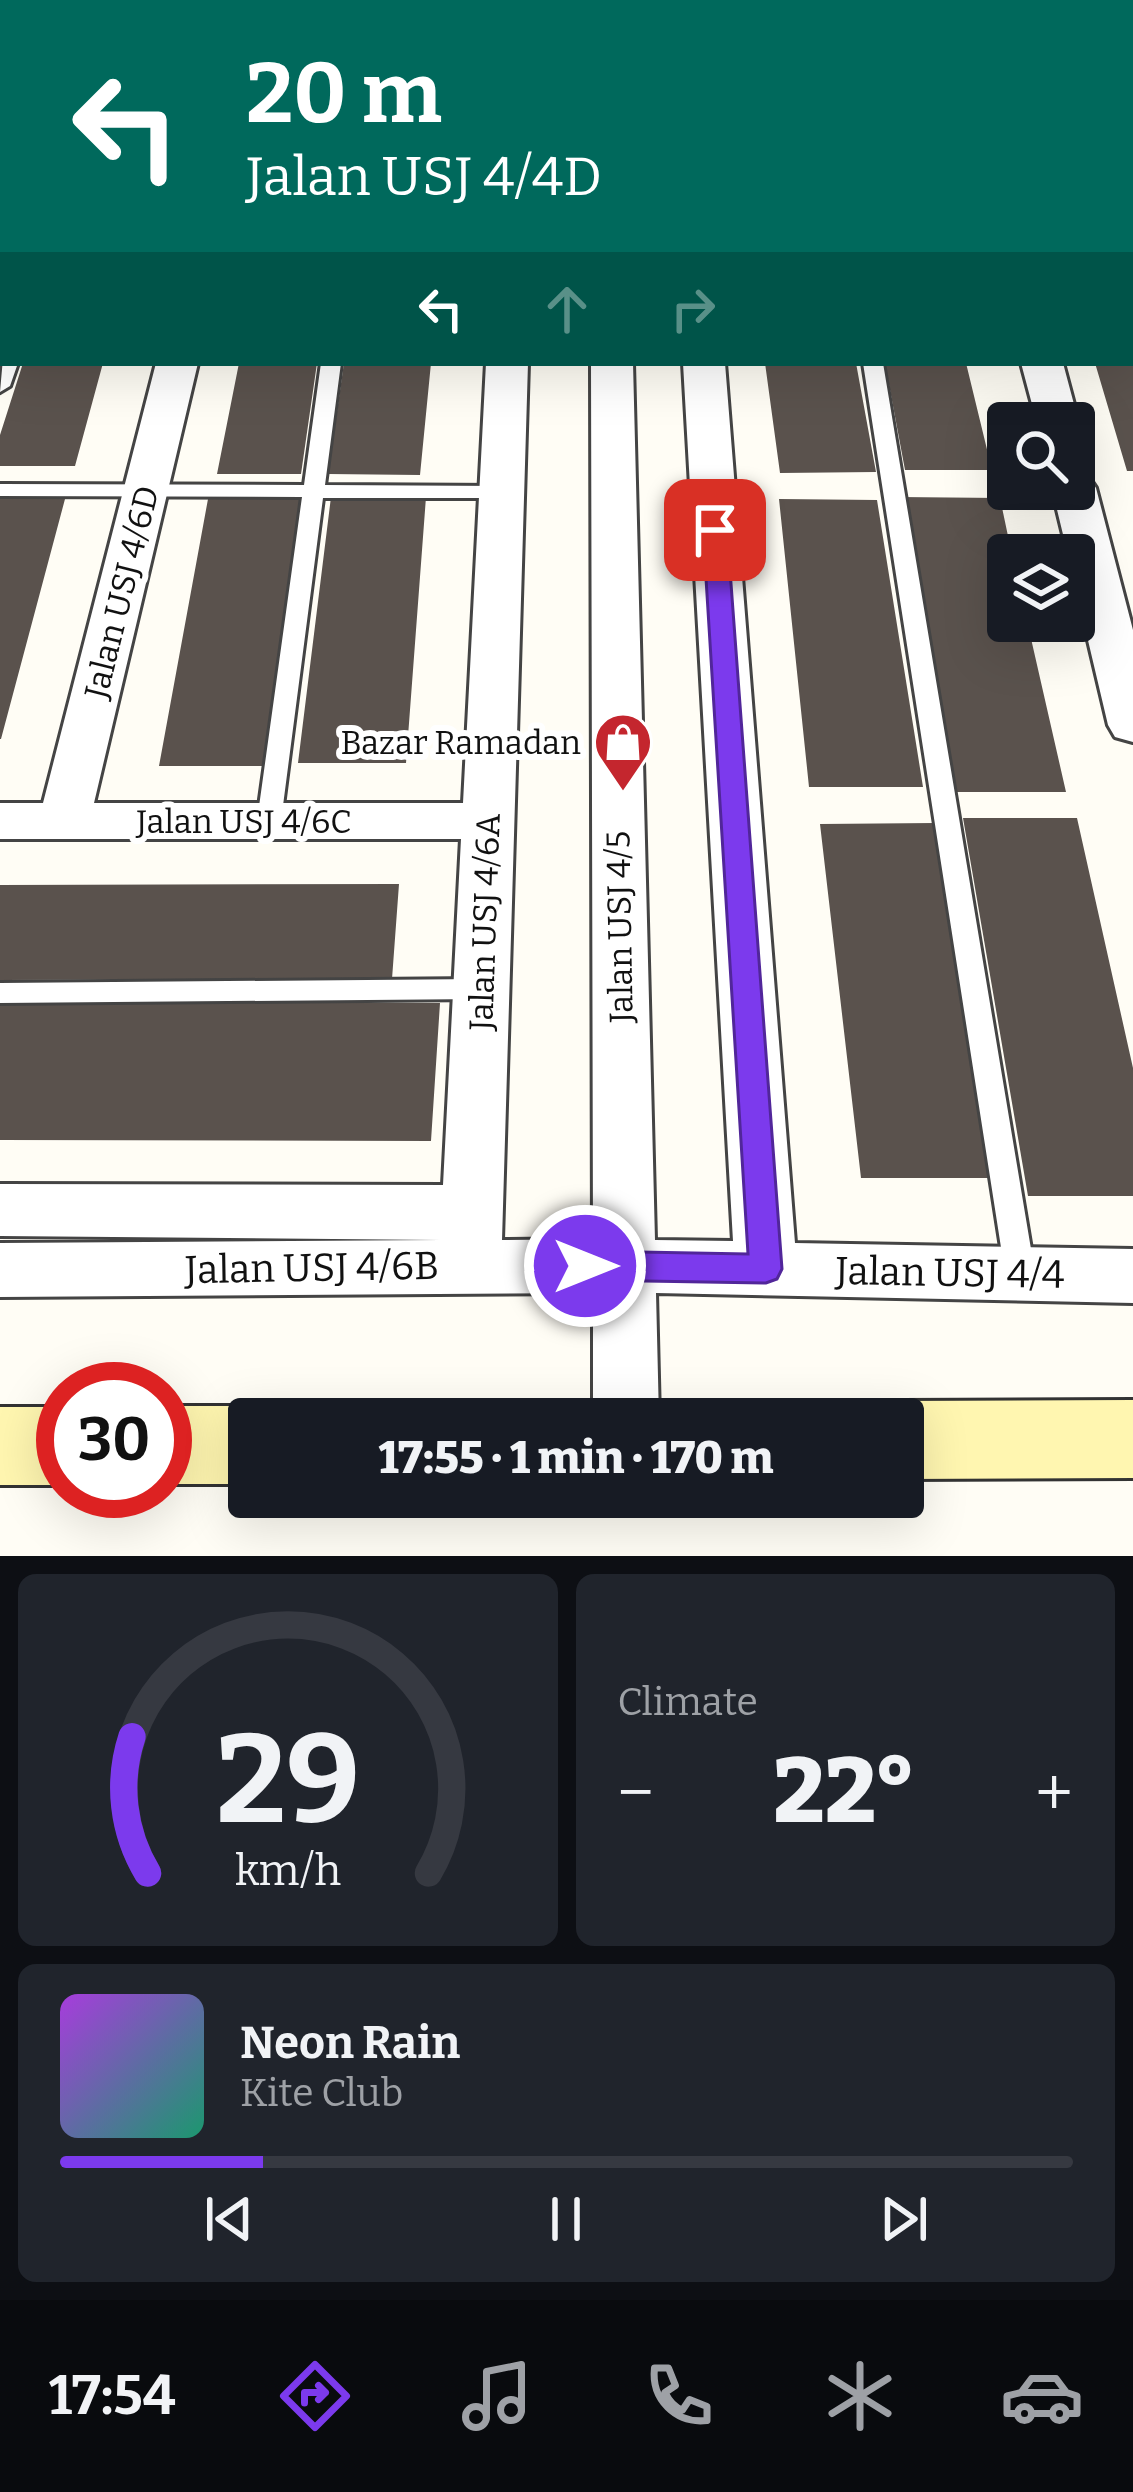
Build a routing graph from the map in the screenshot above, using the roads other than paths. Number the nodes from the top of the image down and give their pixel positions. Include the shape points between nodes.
1 (176, 366) edge
2 (331, 366) edge
3 (507, 366) edge
4 (612, 366) edge
5 (704, 366) edge
6 (873, 366) edge
7 (1043, 366) edge
8 (1052, 402) edge
9 (147, 489) junction
10 (0, 490) edge
11 (314, 490) junction
12 (502, 492) junction
13 (1080, 510) edge
14 (1133, 724) edge
15 (269, 820) junction
16 (488, 820) junction
17 (0, 821) edge
18 (64, 821) junction
19 (481, 989) junction
20 (0, 993) edge
21 (0, 1210) edge
22 (471, 1239) junction
23 (624, 1266) junction
24 (766, 1269) junction
25 (0, 1270) edge
26 (1020, 1274) junction
27 (1133, 1276) edge
28 (626, 1398) edge
29 (1133, 1439) edge
30 (924, 1440) edge
31 (228, 1444) edge
32 (192, 1445) edge
33 (0, 1446) edge
34 (36, 1446) edge

1 - 9 street, Jalan USJ 4/6D
2 - 11 lane
3 - 12 street, Jalan USJ 4/6A
4 - 23 street, Jalan USJ 4/5
5 - 24 street
6 - 26 lane
7 - 8 street
9 - 10 lane
9 - 11 lane
9 - 18 street, Jalan USJ 4/6D
11 - 12 lane
11 - 15 lane
12 - 16 street, Jalan USJ 4/6A
13 - 14 street
15 - 16 street, Jalan USJ 4/6C
15 - 18 street, Jalan USJ 4/6C
16 - 19 street, Jalan USJ 4/6A
17 - 18 street, Jalan USJ 4/6C
19 - 20 lane
19 - 22 street, Jalan USJ 4/6A
21 - 22 street, Jalan USJ 4/6B
22 - 23 street, Jalan USJ 4/6B
22 - 25 street, Jalan USJ 4/6B
23 - 24 street, Jalan USJ 4/4
23 - 28 street, Jalan USJ 4/5
24 - 26 street, Jalan USJ 4/4
26 - 27 street, Jalan USJ 4/4
29 - 30 main road
31 - 32 main road
33 - 34 main road

